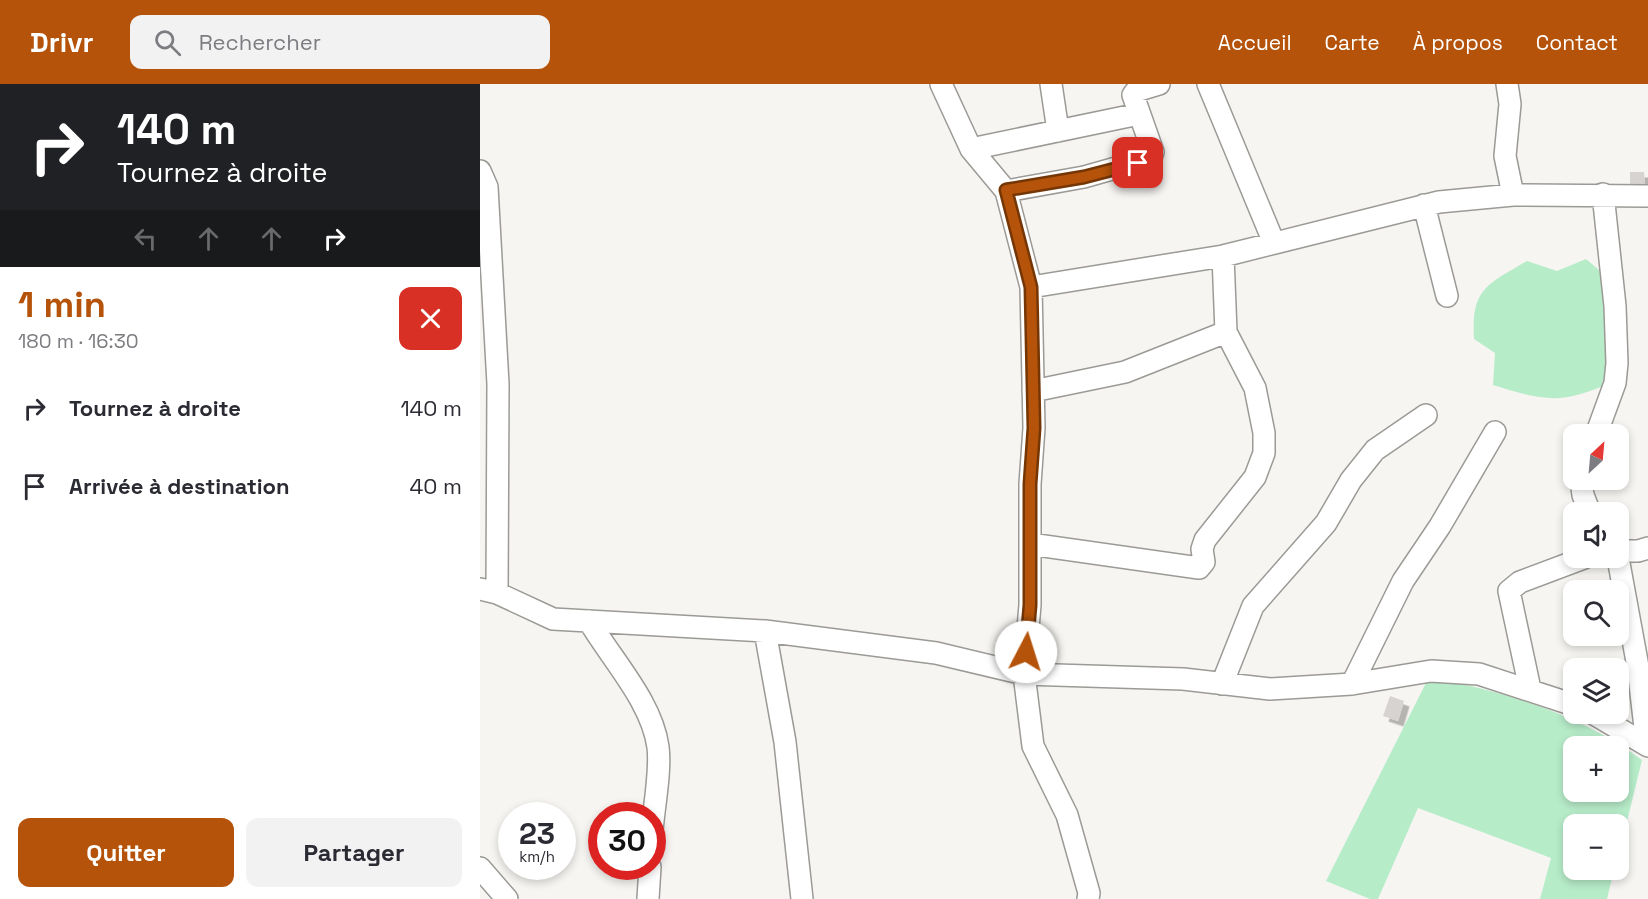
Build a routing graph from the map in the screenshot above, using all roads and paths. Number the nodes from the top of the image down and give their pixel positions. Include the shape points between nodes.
1 (941, 84) edge
2 (1051, 84) edge
3 (1159, 84) edge
4 (1208, 84) edge
5 (1507, 84) edge
6 (1139, 114) junction
7 (1058, 131) junction
8 (971, 149) junction
9 (480, 171) edge
10 (1006, 190) junction
11 (1603, 194) junction
12 (1513, 195) junction
13 (1648, 196) edge
14 (1424, 205) junction
15 (1274, 243) junction
16 (1223, 256) junction
17 (1031, 287) junction
18 (1447, 296) dead end
19 (1226, 332) junction
20 (1034, 391) junction
21 (1426, 415) dead end
22 (1600, 424) edge
23 (1495, 432) dead end
24 (1030, 544) junction
25 (1648, 548) edge
26 (1629, 552) edge
27 (1563, 566) edge
28 (1620, 568) edge
29 (488, 591) edge
30 (589, 621) junction
31 (765, 631) junction
32 (1024, 674) junction
33 (1222, 684) junction
34 (1352, 684) junction
35 (1530, 690) junction
36 (1563, 701) edge
37 (1611, 724) edge
38 (1647, 745) edge
39 (654, 802) edge
40 (480, 868) edge
41 (649, 880) edge
42 (507, 899) edge
43 (648, 899) edge
44 (802, 899) edge
45 (1088, 899) edge

1 - 8 street
2 - 7 street
3 - 6 street via 1134,93
4 - 15 street
5 - 12 street via 1510,104 1505,156
6 - 7 street
6 - 10 street via 1153,152 1151,158 1084,177
7 - 8 street
8 - 10 street
9 - 29 street via 487,187 498,384
10 - 17 street
11 - 12 street
11 - 13 street
11 - 22 street via 1617,363 1615,383
12 - 14 street
14 - 15 street
14 - 18 street
15 - 16 street
16 - 17 street
16 - 19 street
17 - 20 street
19 - 20 street via 1125,372
19 - 24 street via 1255,388 1264,453 1255,477 1205,540 1204,562 1199,568
20 - 24 street
21 - 33 street via 1375,450 1351,480 1326,523 1252,606
23 - 34 street via 1403,581
24 - 32 street
25 - 26 street
27 - 35 street via 1520,582 1509,591
28 - 38 street
29 - 30 street via 553,619
30 - 31 street
30 - 39 street via 646,705 658,748
31 - 32 street via 936,653
31 - 44 street via 785,742
32 - 33 street via 1183,679
32 - 45 street via 1033,746 1067,815
33 - 34 street via 1270,689
34 - 35 street via 1431,671 1479,674
35 - 36 street
37 - 38 street
40 - 42 street
41 - 43 street

